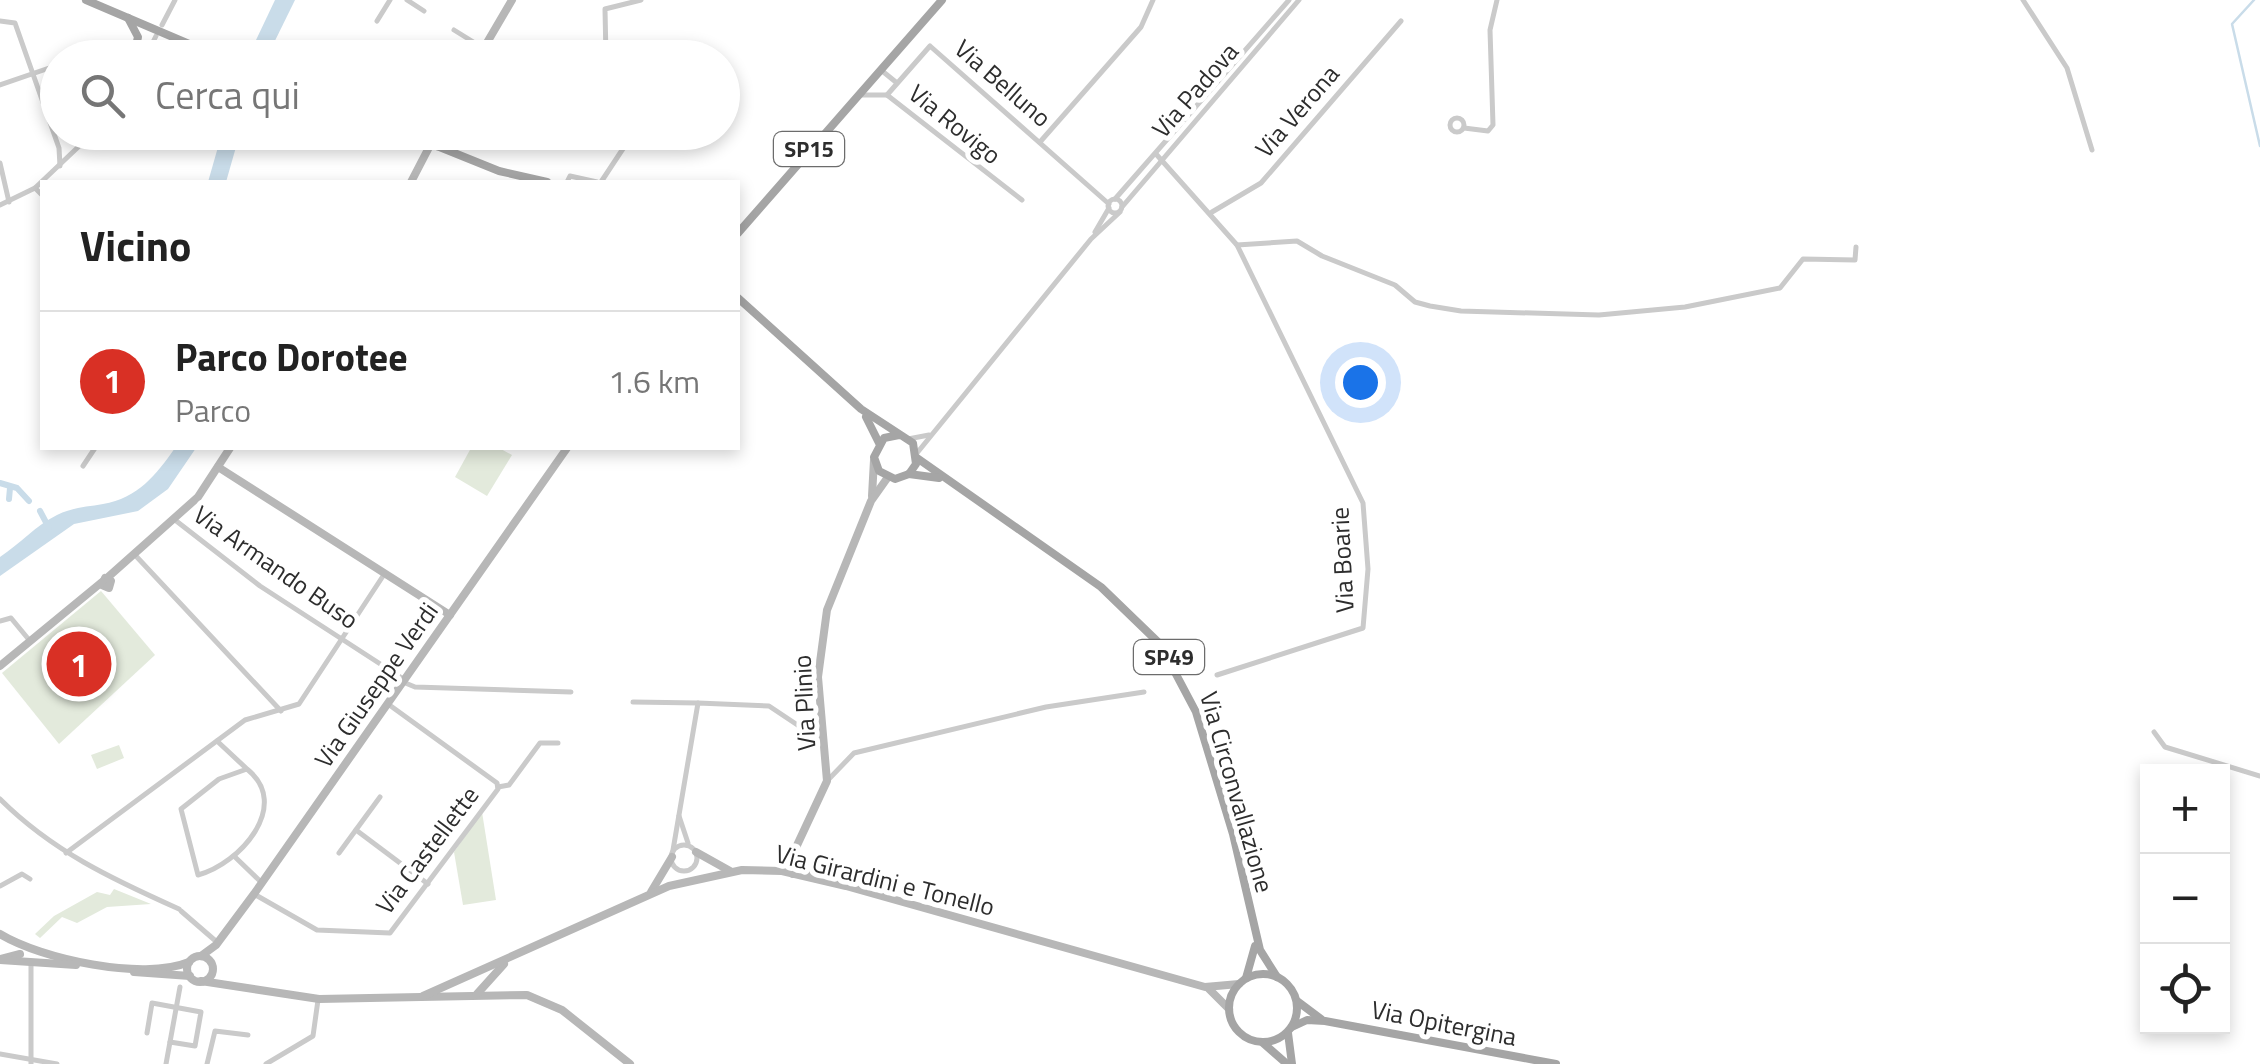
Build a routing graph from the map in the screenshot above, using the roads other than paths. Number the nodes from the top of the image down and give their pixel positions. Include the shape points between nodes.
1 (86, 0) edge
2 (175, 0) edge
3 (390, 0) edge
4 (406, 0) edge
5 (512, 0) edge
6 (641, 0) edge
7 (942, 0) edge
8 (1154, 0) edge
9 (1289, 0) edge
10 (1299, 0) edge
11 (1497, 0) edge
12 (2022, 0) edge
13 (424, 11) dead end
14 (128, 18) junction
15 (1402, 20) dead end
16 (0, 21) edge
17 (377, 21) dead end
18 (162, 25) dead end
19 (454, 30) dead end
20 (156, 36) dead end
21 (137, 40) edge
22 (154, 40) edge
23 (180, 40) edge
24 (470, 40) edge
25 (488, 40) edge
26 (606, 40) edge
27 (880, 70) junction
28 (40, 71) edge
29 (33, 73) junction
30 (873, 78) junction
31 (897, 83) junction
32 (0, 85) edge
33 (40, 93) edge
34 (858, 94) junction
35 (884, 94) junction
36 (1464, 128) dead end
37 (1040, 142) junction
38 (59, 150) edge
39 (63, 150) edge
40 (76, 150) edge
41 (428, 150) edge
42 (447, 150) edge
43 (621, 150) edge
44 (2092, 150) dead end
45 (72, 154) junction
46 (1159, 156) junction
47 (0, 163) edge
48 (60, 166) junction
49 (44, 180) edge
50 (412, 180) edge
51 (538, 180) edge
52 (600, 180) edge
53 (40, 184) edge
54 (35, 188) junction
55 (40, 193) edge
56 (1022, 200) dead end
57 (9, 202) junction
58 (1111, 203) junction
59 (0, 205) edge
60 (1121, 209) junction
61 (1210, 213) junction
62 (740, 229) edge
63 (1091, 239) junction
64 (1237, 245) junction
65 (1856, 246) dead end
66 (740, 297) edge
67 (860, 410) junction
68 (932, 434) junction
69 (899, 435) junction
70 (908, 439) junction
71 (878, 443) junction
72 (94, 450) edge
73 (229, 450) edge
74 (566, 450) edge
75 (917, 456) junction
76 (874, 460) junction
77 (83, 466) dead end
78 (218, 467) junction
79 (909, 474) junction
80 (888, 477) junction
81 (944, 480) junction
82 (872, 501) junction
83 (174, 520) junction
84 (135, 555) junction
85 (385, 572) junction
86 (450, 615) junction
87 (0, 621) edge
88 (342, 638) junction
89 (30, 642) junction
90 (0, 666) edge
91 (1217, 675) dead end
92 (404, 681) junction
93 (571, 692) dead end
94 (1144, 692) dead end
95 (633, 702) dead end
96 (698, 703) junction
97 (388, 704) junction
98 (281, 712) junction
99 (2154, 732) dead end
100 (217, 740) junction
101 (824, 742) junction
102 (558, 743) dead end
103 (247, 769) junction
104 (2260, 776) edge
105 (827, 781) junction
106 (498, 786) junction
107 (380, 797) dead end
108 (0, 800) edge
109 (679, 813) junction
110 (356, 830) junction
111 (693, 849) junction
112 (339, 852) dead end
113 (796, 852) junction
114 (66, 853) junction
115 (234, 856) junction
116 (672, 856) junction
117 (730, 870) junction
118 (772, 870) junction
119 (793, 874) junction
120 (30, 879) dead end
121 (817, 879) junction
122 (262, 883) junction
123 (428, 884) junction
124 (0, 886) edge
125 (254, 894) junction
126 (648, 896) junction
127 (1255, 931) junction
128 (0, 934) edge
129 (217, 944) junction
130 (26, 954) junction
131 (201, 956) junction
132 (0, 960) edge
133 (189, 962) junction
134 (506, 962) junction
135 (35, 964) junction
136 (212, 966) junction
137 (499, 970) junction
138 (480, 974) junction
139 (190, 976) junction
140 (1277, 977) junction
141 (1242, 981) junction
142 (201, 982) junction
143 (180, 987) dead end
144 (235, 987) junction
145 (1206, 987) junction
146 (511, 993) junction
147 (477, 994) junction
148 (422, 996) junction
149 (318, 999) junction
150 (1297, 1002) junction
151 (177, 1008) junction
152 (1229, 1010) junction
153 (1325, 1021) junction
154 (1290, 1030) junction
155 (147, 1034) dead end
156 (248, 1034) dead end
157 (170, 1042) junction
158 (1264, 1043) junction
159 (0, 1054) edge
160 (31, 1062) edge
161 (56, 1064) edge
162 (166, 1064) edge
163 (207, 1064) edge
164 (266, 1064) edge
165 (630, 1064) edge
166 (1290, 1064) edge
167 (1556, 1064) edge

1 - 14 main road
2 - 18 street
3 - 17 street
4 - 13 street
5 - 25 main road
6 - 26 street via 606,10
7 - 27 main road, SP15
8 - 37 street via 1141,27
9 - 46 street, Via Padova
10 - 46 street, Via Padova
11 - 36 street via 1490,30 1493,126
12 - 44 street via 2067,68
14 - 21 main road
14 - 23 main road
15 - 61 street, Via Verona via 1261,183
16 - 29 street via 13,20
19 - 24 street
20 - 22 street
27 - 30 main road, SP15
27 - 31 street
28 - 29 street
29 - 32 street
29 - 33 street
30 - 34 main road, SP15
30 - 35 street
31 - 35 street
31 - 37 street, Via Belluno via 930,46
34 - 35 street, Via Rovigo
34 - 62 main road, SP15
35 - 56 street, Via Rovigo
37 - 58 street, Via Belluno
38 - 48 street
39 - 45 street
40 - 45 street
41 - 50 main road
42 - 51 main road, bridge
43 - 52 street
45 - 48 street
46 - 58 street, Via Padova
46 - 60 street, Via Padova
46 - 61 street, Via Boarie
47 - 57 street
48 - 49 street
53 - 54 street
54 - 55 street
54 - 57 street
57 - 59 street
58 - 60 street
58 - 60 street, Via Belluno
58 - 63 street, Via Padova
60 - 63 street, Via Padova
61 - 64 street, Via Boarie
63 - 68 street
64 - 65 street via 1297,241 1430,306 1556,315 1665,310 1780,288 1803,259 1844,263 1855,260
64 - 91 street, Via Boarie via 1363,503 1367,588 1360,630
66 - 67 main road
67 - 69 main road
67 - 71 main road
68 - 70 street
68 - 75 street
69 - 70 main road
69 - 71 main road
70 - 75 main road, SP49
71 - 76 main road
72 - 77 street
73 - 78 main road
74 - 86 main road, Via Giuseppe Verdi
75 - 79 main road
75 - 81 main road, Via Circonvallazione / SP49
76 - 80 main road
76 - 82 main road, Via Plinio
78 - 83 main road
78 - 85 main road
79 - 80 main road, SP49
79 - 81 main road, Via Circonvallazione / SP49
80 - 82 main road, Via Plinio
81 - 127 main road, Via Circonvallazione / SP49 via 1114,597 1168,657 1201,728
82 - 101 main road, Via Plinio via 824,626 818,677
83 - 84 main road
83 - 88 street, Via Armando Buso
84 - 89 main road
84 - 98 street
85 - 86 main road
85 - 88 street
86 - 92 main road, Via Giuseppe Verdi
87 - 89 street via 11,618
88 - 92 street, Via Armando Buso
88 - 98 street via 303,700
89 - 90 main road
92 - 93 street via 415,688
92 - 97 main road, Via Giuseppe Verdi
94 - 105 street via 1046,707 854,753
95 - 96 street
96 - 101 street via 768,706
96 - 109 street
97 - 106 street, Via Castellette
97 - 122 main road, Via Giuseppe Verdi
98 - 100 street via 245,720
99 - 104 street via 2166,746
100 - 103 street
100 - 114 street
101 - 105 main road, Via Plinio
102 - 106 street via 540,742 509,785
103 - 115 street via 264,786 267,804
103 - 115 street via 218,779 180,814 198,875
105 - 113 main road, Via Plinio
106 - 123 street, Via Castellette
107 - 110 street
108 - 114 street
109 - 111 street
109 - 116 street
110 - 112 street
110 - 123 street
111 - 116 street via 680,846
111 - 116 street via 696,864 687,870 676,867
111 - 117 main road
113 - 118 main road
113 - 119 main road, Via Plinio
113 - 121 main road
114 - 129 street via 180,910
115 - 122 street
116 - 126 main road
117 - 118 main road, Via Girardini e Tonello
117 - 126 main road, Via Girardini e Tonello
118 - 119 main road, Via Girardini e Tonello
119 - 121 main road, Via Girardini e Tonello
120 - 124 street via 22,874
121 - 145 main road, Via Girardini e Tonello
122 - 125 main road, Via Giuseppe Verdi
123 - 125 street, Via Castellette via 390,932 318,930
125 - 129 main road, Via Giuseppe Verdi
126 - 134 main road, Via Girardini e Tonello
127 - 140 main road, Via Circonvallazione / SP49
127 - 141 main road, Via Circonvallazione / SP49 via 1255,958
128 - 130 main road
129 - 131 main road, Via Giuseppe Verdi
129 - 136 main road, Via Giuseppe Verdi
130 - 132 main road
130 - 133 main road, Via Giuseppe Verdi via 151,969
130 - 135 main road
130 - 135 main road
131 - 133 main road, Via Giuseppe Verdi
131 - 136 main road
133 - 139 main road
134 - 137 main road, Via Girardini e Tonello
134 - 138 main road, Via Girardini e Tonello
135 - 139 main road
135 - 160 street
136 - 142 main road
136 - 144 main road
137 - 146 main road via 499,982
137 - 147 main road, Via Girardini e Tonello
138 - 147 main road via 473,982
138 - 148 main road, Via Girardini e Tonello
139 - 142 main road
140 - 141 main road
140 - 150 main road, SP49
141 - 145 main road, Via Girardini e Tonello
141 - 152 main road, SP49
142 - 144 main road
143 - 151 street
144 - 149 main road
145 - 152 main road, Via Girardini e Tonello
146 - 147 main road
146 - 165 main road via 562,1010
147 - 148 main road
148 - 149 main road
149 - 164 street via 313,1036
150 - 153 main road, Via Opitergina
150 - 154 main road
151 - 155 street via 152,1004
151 - 157 street
151 - 157 street via 202,1012 195,1046
152 - 158 main road via 1236,1029
153 - 154 main road, Via Opitergina via 1307,1020
153 - 167 main road, Via Opitergina
154 - 158 main road
154 - 166 main road
156 - 163 street via 215,1031
157 - 162 street
158 - 166 main road
159 - 160 street
160 - 161 street

